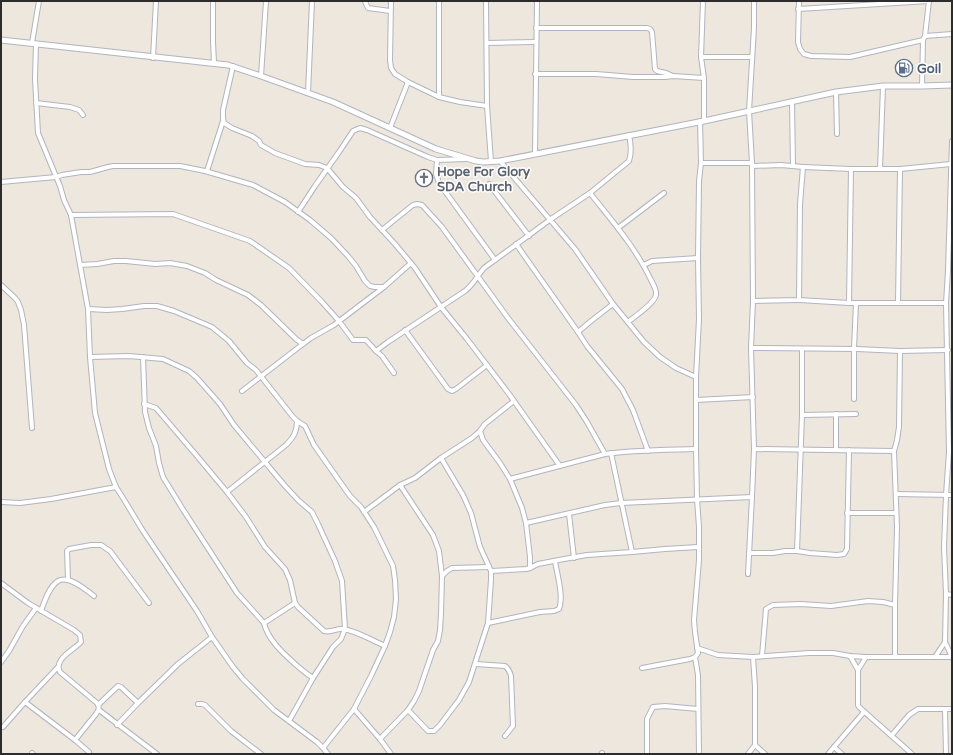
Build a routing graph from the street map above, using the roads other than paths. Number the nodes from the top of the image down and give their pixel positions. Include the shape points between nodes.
1 (39, 1) edge
2 (156, 1) edge
3 (213, 1) edge
4 (266, 1) edge
5 (312, 1) edge
6 (365, 1) edge
7 (390, 1) edge
8 (440, 1) edge
9 (486, 1) edge
10 (537, 1) edge
11 (703, 1) edge
12 (754, 1) edge
13 (798, 1) edge
14 (929, 1) edge
15 (798, 9) junction
16 (390, 11) junction
17 (536, 28) junction
18 (952, 34) edge
19 (924, 38) junction
20 (1, 40) edge
21 (536, 42) junction
22 (34, 43) junction
23 (487, 43) junction
24 (701, 57) junction
25 (752, 57) junction
26 (153, 58) junction
27 (214, 63) junction
28 (233, 66) junction
29 (536, 74) junction
30 (261, 76) junction
31 (673, 76) junction
32 (704, 78) junction
33 (408, 82) junction
34 (952, 85) edge
35 (883, 86) junction
36 (922, 86) junction
37 (836, 92) junction
38 (308, 93) junction
39 (439, 96) junction
40 (792, 102) junction
41 (36, 103) junction
42 (487, 106) junction
43 (749, 111) junction
44 (83, 115) dead end
45 (223, 121) junction
46 (702, 121) junction
47 (390, 128) junction
48 (837, 134) dead end
49 (629, 135) junction
50 (952, 141) edge
51 (534, 154) junction
52 (469, 159) junction
53 (437, 160) junction
54 (491, 161) junction
55 (500, 161) junction
56 (701, 163) junction
57 (752, 164) junction
58 (951, 164) junction
59 (793, 166) junction
60 (803, 167) junction
61 (327, 168) junction
62 (851, 169) junction
63 (880, 169) junction
64 (900, 169) junction
65 (207, 171) junction
66 (56, 177) junction
67 (1, 182) edge
68 (489, 184) dead end
69 (590, 193) junction
70 (664, 193) dead end
71 (298, 212) junction
72 (72, 215) junction
73 (551, 219) junction
74 (618, 228) junction
75 (382, 230) junction
76 (528, 236) junction
77 (516, 244) junction
78 (698, 258) junction
79 (495, 260) junction
80 (411, 263) junction
81 (80, 265) junction
82 (644, 265) junction
83 (950, 271) edge
84 (478, 276) junction
85 (1, 285) edge
86 (384, 287) junction
87 (799, 300) junction
88 (753, 301) junction
89 (849, 303) junction
90 (856, 303) junction
91 (898, 303) junction
92 (946, 303) junction
93 (614, 304) junction
94 (441, 307) junction
95 (88, 309) junction
96 (947, 319) junction
97 (339, 321) junction
98 (952, 321) edge
99 (628, 322) junction
100 (405, 330) junction
101 (578, 332) junction
102 (303, 344) junction
103 (751, 348) junction
104 (802, 349) junction
105 (854, 349) junction
106 (948, 350) junction
107 (376, 351) junction
108 (900, 351) junction
109 (90, 357) junction
110 (143, 357) junction
111 (487, 366) junction
112 (394, 373) dead end
113 (261, 376) junction
114 (696, 377) junction
115 (242, 391) dead end
116 (753, 397) junction
117 (854, 398) dead end
118 (696, 400) junction
119 (514, 401) junction
120 (144, 404) junction
121 (836, 414) junction
122 (856, 414) dead end
123 (802, 415) junction
124 (297, 421) junction
125 (32, 428) dead end
126 (480, 431) junction
127 (696, 449) junction
128 (754, 449) junction
129 (801, 450) junction
130 (836, 450) junction
131 (849, 450) junction
132 (648, 451) junction
133 (894, 451) junction
134 (950, 452) edge
135 (605, 454) junction
136 (611, 454) junction
137 (441, 458) junction
138 (265, 462) junction
139 (560, 466) junction
140 (510, 479) junction
141 (400, 485) junction
142 (116, 487) junction
143 (227, 492) junction
144 (896, 494) junction
145 (946, 495) junction
146 (952, 495) edge
147 (752, 497) junction
148 (697, 499) junction
149 (1, 502) edge
150 (621, 503) junction
151 (364, 512) junction
152 (568, 514) junction
153 (847, 514) junction
154 (896, 514) junction
155 (526, 523) junction
156 (698, 547) junction
157 (797, 551) junction
158 (632, 552) junction
159 (749, 554) junction
160 (574, 558) junction
161 (555, 561) junction
162 (530, 568) junction
163 (490, 569) junction
164 (748, 574) dead end
165 (442, 576) junction
166 (68, 579) junction
167 (1, 583) edge
168 (946, 594) junction
169 (952, 594) edge
170 (94, 596) dead end
171 (149, 603) dead end
172 (295, 603) junction
173 (895, 605) junction
174 (36, 608) junction
175 (42, 611) junction
176 (264, 623) junction
177 (488, 624) junction
178 (345, 629) junction
179 (212, 637) junction
180 (945, 642) junction
181 (385, 646) junction
182 (697, 648) junction
183 (762, 656) junction
184 (850, 656) junction
185 (695, 657) junction
186 (753, 657) junction
187 (866, 657) junction
188 (895, 657) junction
189 (935, 657) junction
190 (952, 657) edge
191 (1, 662) edge
192 (476, 664) junction
193 (58, 667) junction
194 (642, 668) dead end
195 (858, 670) junction
196 (313, 678) junction
197 (25, 702) junction
198 (138, 703) junction
199 (198, 704) dead end
200 (98, 705) junction
201 (354, 709) junction
202 (698, 709) junction
203 (945, 709) junction
204 (952, 709) edge
205 (99, 710) junction
206 (408, 710) junction
207 (864, 712) junction
208 (289, 721) junction
209 (117, 725) junction
210 (3, 727) dead end
211 (892, 735) junction
212 (505, 736) dead end
213 (380, 738) junction
214 (75, 740) junction
215 (755, 745) junction
216 (834, 747) junction
217 (323, 748) junction
218 (89, 752) dead end
219 (157, 754) edge
220 (261, 754) edge
221 (328, 754) edge
222 (392, 754) edge
223 (647, 754) edge
224 (699, 754) edge
225 (748, 754) edge
226 (765, 754) edge
227 (828, 754) edge
228 (842, 754) edge
229 (912, 754) edge
230 (946, 754) edge

1 - 22 street
2 - 26 street
3 - 27 street
4 - 30 street
5 - 38 street
6 - 16 street via 368,8
7 - 16 street
8 - 39 street
9 - 23 street
10 - 17 street
11 - 24 street
12 - 25 street
13 - 15 street
14 - 15 street
14 - 19 street
15 - 19 street via 798,42 804,54 811,56 850,57
16 - 33 street via 391,68 395,74
17 - 21 street
17 - 31 street via 650,29 655,68
18 - 19 street
19 - 36 street
20 - 22 street
21 - 23 street
21 - 29 street
22 - 26 street
22 - 41 street
23 - 42 street
24 - 25 street
24 - 32 street
25 - 43 street
26 - 27 street
27 - 28 street
28 - 30 street
28 - 45 street
29 - 31 street
29 - 51 street
30 - 38 street
31 - 32 street
32 - 46 street
33 - 39 street
33 - 47 street
34 - 36 street
35 - 36 street
35 - 37 street
35 - 63 street
37 - 40 street
37 - 48 street
38 - 47 street
39 - 42 street
40 - 43 street
40 - 59 street
41 - 44 street via 70,107 79,110
41 - 66 street via 39,137
42 - 54 street
43 - 46 street
43 - 57 street
45 - 61 street via 232,128 252,136 275,153 305,164
45 - 65 street
46 - 49 street
46 - 56 street
47 - 52 street via 436,149
49 - 51 street
49 - 69 street via 632,150 629,160
50 - 58 street
51 - 55 street
52 - 53 street
52 - 54 street
53 - 61 street via 360,128 353,131
53 - 79 street via 438,183
54 - 55 street
55 - 73 street
56 - 57 street
56 - 78 street
57 - 59 street
57 - 88 street
58 - 64 street
58 - 83 street
59 - 60 street
60 - 62 street
60 - 87 street
61 - 71 street
61 - 75 street
62 - 63 street
62 - 89 street
63 - 64 street
64 - 91 street
65 - 66 street via 180,166 108,166
65 - 71 street via 253,185
66 - 67 street
66 - 72 street
68 - 76 street
69 - 73 street
69 - 74 street
70 - 74 street
71 - 86 street via 331,238 370,286
72 - 81 street
72 - 97 street via 173,214 250,241 289,268
73 - 76 street
73 - 93 street
74 - 82 street
75 - 80 street
75 - 84 street via 413,205 422,204
76 - 77 street
77 - 79 street
77 - 101 street
78 - 82 street via 652,261
78 - 114 street via 699,319
79 - 84 street
80 - 86 street
80 - 94 street
81 - 95 street
81 - 102 street via 114,261 170,263 205,272 248,295
82 - 99 street via 656,295 649,305
83 - 92 street
84 - 94 street via 470,287
84 - 135 street via 576,405
85 - 125 street via 16,298 21,310
86 - 97 street
87 - 88 street
87 - 89 street
88 - 103 street
89 - 90 street
90 - 91 street
90 - 105 street
91 - 92 street
92 - 96 street
93 - 99 street
93 - 101 street
94 - 100 street
94 - 111 street
95 - 109 street
95 - 113 street via 107,310 144,306 174,311 212,327 229,341
96 - 98 street
96 - 106 street
97 - 102 street
97 - 107 street via 353,340 366,340
99 - 114 street via 660,357
100 - 107 street
100 - 111 street via 452,391
101 - 132 street via 622,389 633,410
102 - 113 street
103 - 104 street
103 - 116 street
104 - 105 street
104 - 123 street
105 - 108 street
105 - 117 street
106 - 108 street
106 - 134 street
107 - 112 street
108 - 133 street via 899,427
109 - 110 street
109 - 142 street via 95,413
110 - 120 street
110 - 138 street via 162,359 193,374 208,389
111 - 119 street
113 - 115 street
113 - 124 street
114 - 118 street
116 - 118 street
116 - 128 street
118 - 127 street
119 - 126 street
119 - 139 street
120 - 143 street via 156,408
120 - 176 street via 146,421 164,477 235,590
121 - 122 street
121 - 123 street
121 - 130 street
123 - 129 street
124 - 138 street via 296,433 291,440
124 - 151 street via 305,426 314,445
126 - 137 street
126 - 140 street via 483,440
127 - 132 street
127 - 148 street
128 - 129 street
128 - 147 street
129 - 130 street
129 - 157 street
130 - 131 street
131 - 133 street
131 - 153 street
132 - 136 street
133 - 144 street
134 - 145 street
135 - 136 street
135 - 139 street
136 - 150 street
137 - 141 street via 415,478
137 - 163 street via 471,513 480,546
138 - 143 street
138 - 178 street via 315,518 342,581
139 - 140 street
140 - 155 street
141 - 151 street
141 - 165 street via 433,535 439,551
142 - 149 street via 51,499 20,503
142 - 179 street via 198,611
143 - 172 street via 265,546 286,569
144 - 145 street
144 - 154 street
145 - 146 street
145 - 168 street
147 - 148 street
147 - 159 street
148 - 150 street
148 - 156 street
150 - 152 street
150 - 158 street
151 - 181 street via 393,566 396,599 394,617
152 - 155 street
152 - 160 street
153 - 154 street
153 - 157 street via 847,549 844,554
154 - 173 street
155 - 162 street
156 - 158 street
156 - 182 street via 694,620
157 - 159 street
158 - 160 street
159 - 164 street
160 - 161 street
161 - 162 street
161 - 177 street via 560,592 559,609
162 - 163 street
163 - 165 street via 452,568
163 - 177 street
165 - 206 street via 442,614 438,641 419,692
166 - 170 street
166 - 171 street via 67,551 101,545 110,551
166 - 175 street via 60,580 52,586
167 - 174 street
168 - 169 street
168 - 180 street
172 - 176 street
172 - 178 street via 324,631
173 - 183 street via 868,600 831,606 773,605 766,609
173 - 188 street
174 - 175 street
174 - 191 street
175 - 193 street via 79,633 81,637 81,642 66,654
176 - 196 street via 269,637 276,646
177 - 192 street
178 - 181 street
178 - 196 street via 341,639
179 - 198 street
179 - 208 street via 242,679
180 - 189 street
180 - 190 street
181 - 201 street
182 - 185 street via 698,653
182 - 186 street via 718,655
183 - 184 street via 809,653
183 - 186 street
184 - 187 street
184 - 195 street
185 - 194 street
185 - 202 street
186 - 215 street
187 - 188 street
187 - 195 street
188 - 189 street
189 - 190 street
192 - 206 street via 464,693 434,731 428,731
192 - 212 street via 505,666 510,672 513,726
193 - 197 street
193 - 200 street via 60,672
195 - 207 street via 858,704
196 - 208 street
197 - 210 street
197 - 214 street
198 - 200 street via 118,686
198 - 209 street
199 - 220 street via 206,705 230,731
200 - 205 street
201 - 213 street
201 - 217 street
202 - 223 street via 653,707 647,719
202 - 224 street
203 - 204 street
203 - 211 street via 915,711 908,715
203 - 230 street
205 - 209 street
205 - 214 street
206 - 213 street
207 - 211 street
207 - 216 street
208 - 217 street
209 - 219 street
211 - 229 street
213 - 222 street
214 - 218 street
215 - 225 street
215 - 226 street
216 - 227 street
216 - 228 street
217 - 221 street

